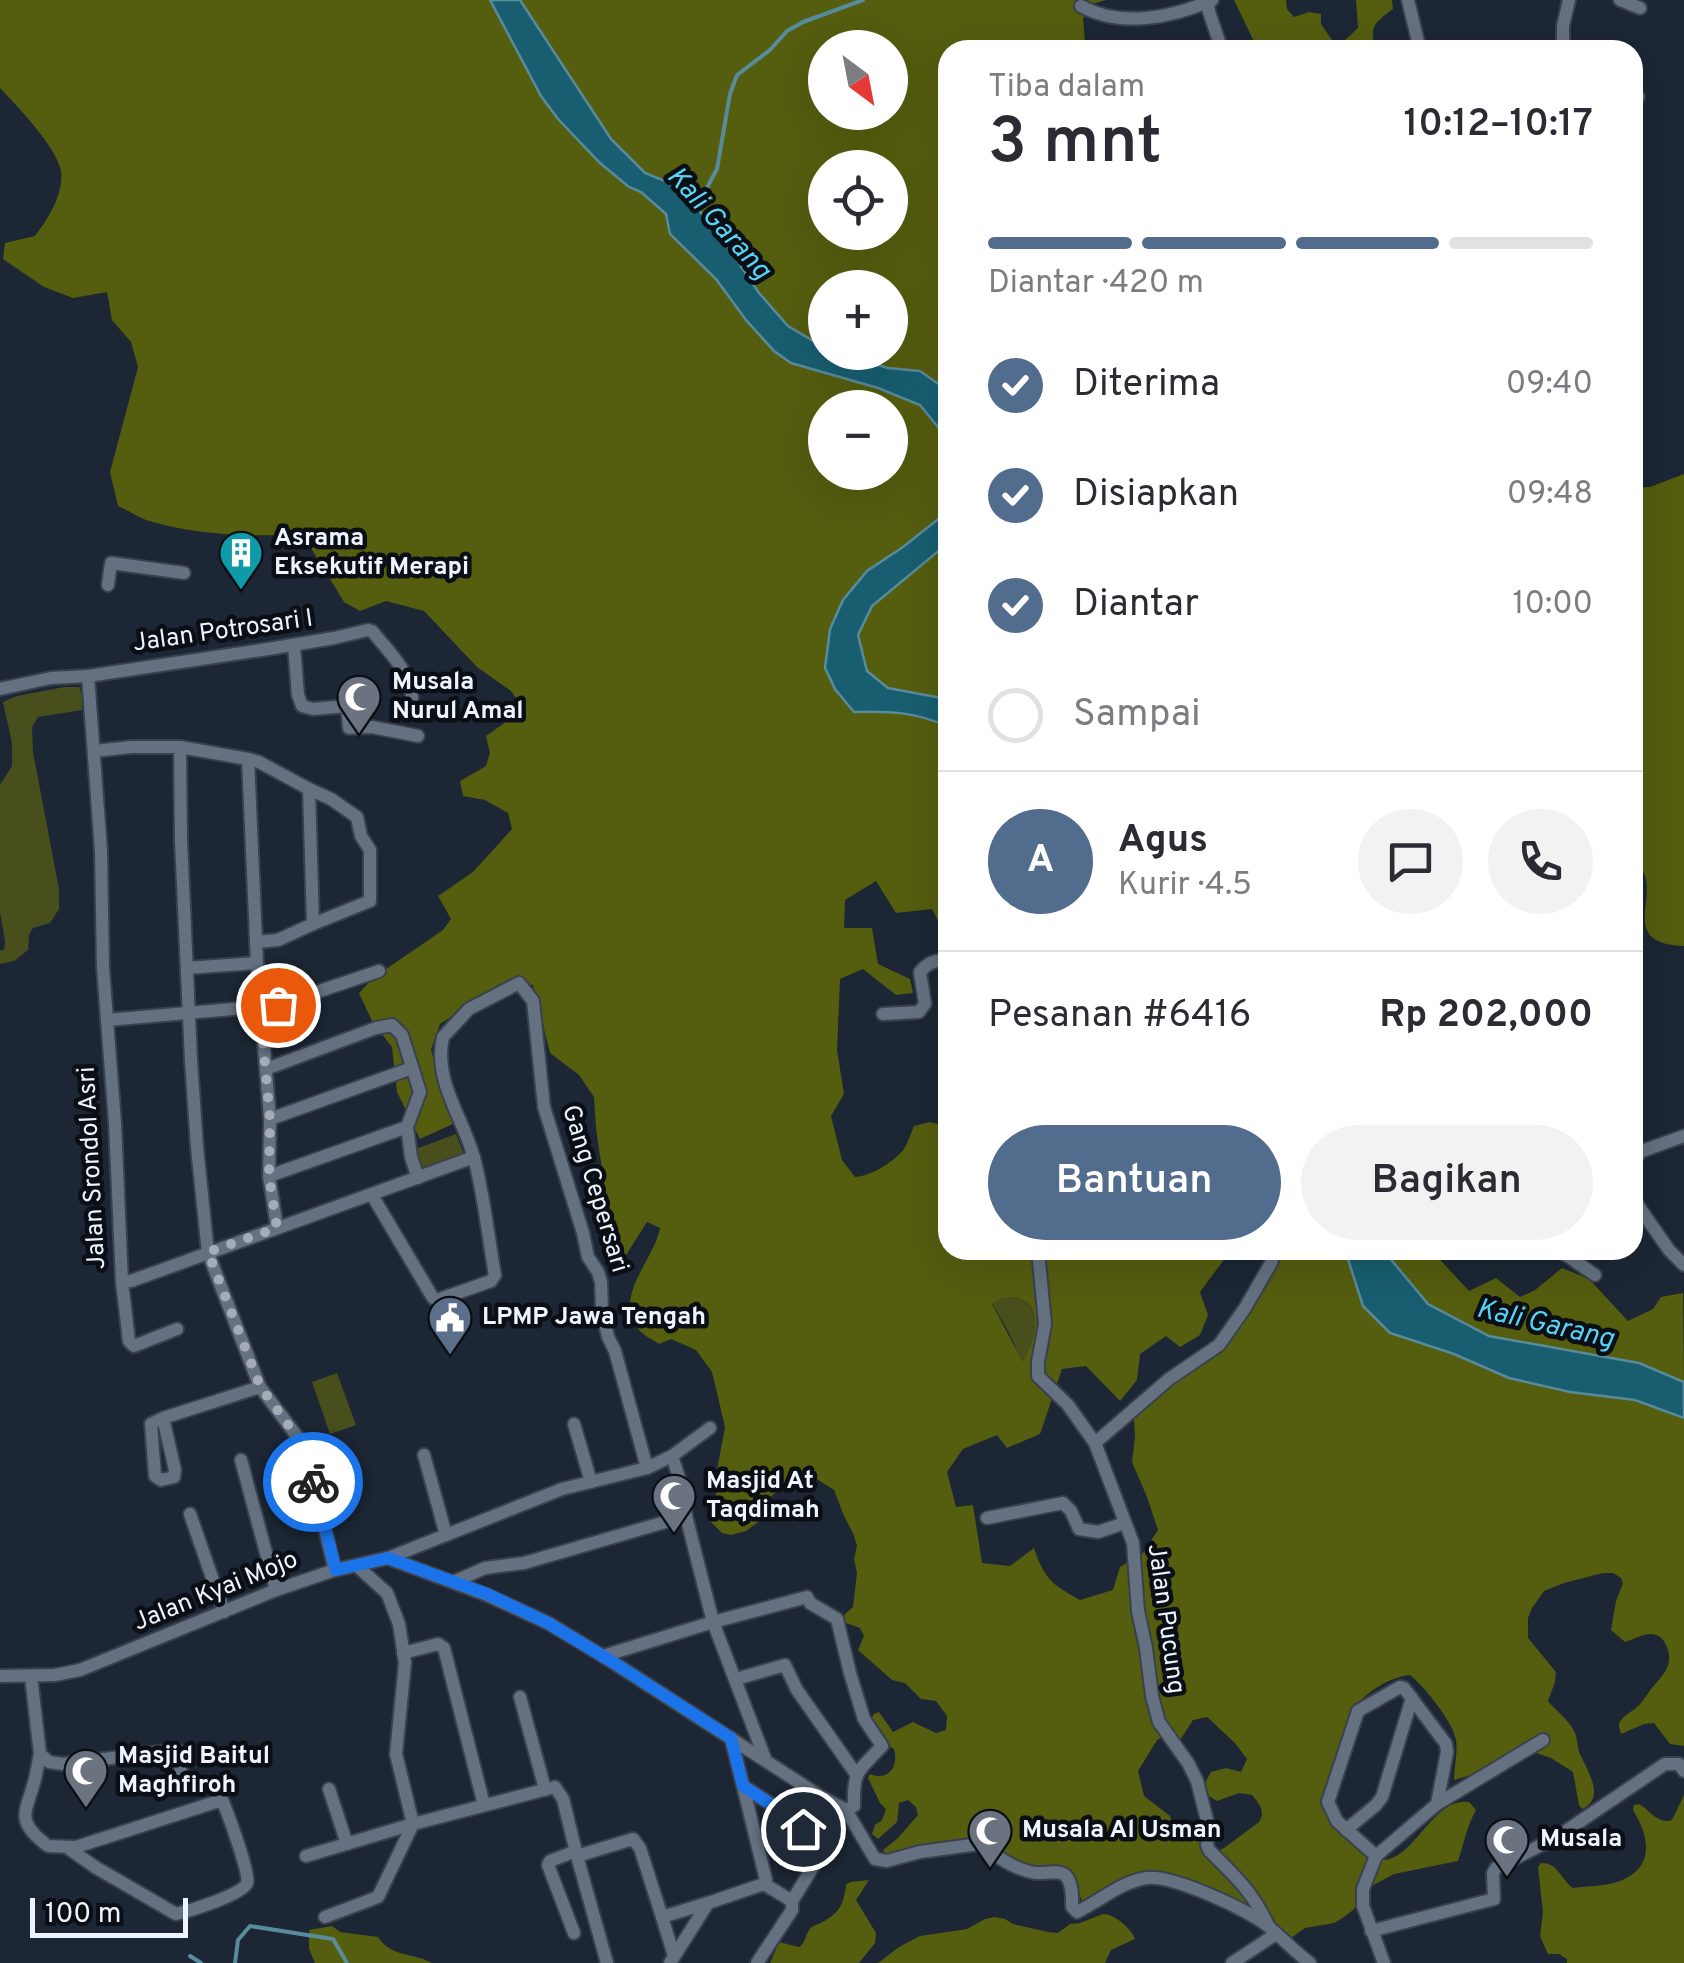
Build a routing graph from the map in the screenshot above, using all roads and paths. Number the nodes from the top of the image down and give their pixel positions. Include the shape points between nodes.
1 (1408, 0) edge
2 (1569, 0) edge
3 (1620, 0) edge
4 (1210, 1) edge
5 (1080, 6) dead end
6 (1640, 8) dead end
7 (1218, 40) edge
8 (1418, 40) edge
9 (1563, 40) edge
10 (184, 574) dead end
11 (108, 585) dead end
12 (294, 645) junction
13 (88, 676) junction
14 (0, 689) edge
15 (412, 698) dead end
16 (418, 736) dead end
17 (180, 746) junction
18 (95, 751) junction
19 (248, 759) junction
20 (309, 790) junction
21 (313, 924) junction
22 (256, 942) junction
23 (938, 960) edge
24 (257, 962) junction
25 (187, 968) junction
26 (380, 971) dead end
27 (260, 1008) junction
28 (189, 1014) junction
29 (883, 1014) dead end
30 (107, 1020) junction
31 (412, 1068) junction
32 (266, 1069) junction
33 (270, 1120) junction
34 (407, 1127) junction
35 (1684, 1136) edge
36 (1643, 1149) edge
37 (474, 1157) junction
38 (269, 1176) junction
39 (418, 1178) junction
40 (372, 1196) junction
41 (1643, 1213) edge
42 (277, 1228) junction
43 (208, 1252) junction
44 (1039, 1260) edge
45 (1271, 1260) edge
46 (1573, 1260) edge
47 (1684, 1265) edge
48 (1595, 1275) dead end
49 (122, 1282) junction
50 (177, 1330) dead end
51 (260, 1386) junction
52 (163, 1418) dead end
53 (574, 1424) dead end
54 (710, 1428) dead end
55 (1095, 1443) junction
56 (424, 1455) dead end
57 (672, 1456) junction
58 (241, 1460) dead end
59 (647, 1468) junction
60 (592, 1482) junction
61 (190, 1514) dead end
62 (686, 1516) junction
63 (987, 1518) dead end
64 (1125, 1523) junction
65 (446, 1535) junction
66 (388, 1558) junction
67 (358, 1566) junction
68 (336, 1570) junction
69 (453, 1582) junction
70 (276, 1590) junction
71 (224, 1612) junction
72 (713, 1622) junction
73 (403, 1653) junction
74 (603, 1656) junction
75 (0, 1676) edge
76 (31, 1676) junction
77 (736, 1678) junction
78 (520, 1697) dead end
79 (1412, 1698) junction
80 (731, 1738) junction
81 (1543, 1740) dead end
82 (40, 1754) junction
83 (766, 1761) junction
84 (1684, 1771) edge
85 (856, 1774) junction
86 (182, 1778) dead end
87 (743, 1786) junction
88 (544, 1788) junction
89 (329, 1789) dead end
90 (1437, 1804) junction
91 (484, 1805) junction
92 (846, 1810) junction
93 (413, 1824) junction
94 (1346, 1830) junction
95 (347, 1844) junction
96 (68, 1848) junction
97 (576, 1853) junction
98 (306, 1856) dead end
99 (1376, 1856) junction
100 (764, 1884) junction
101 (792, 1901) junction
102 (708, 1903) junction
103 (326, 1917) dead end
104 (662, 1917) junction
105 (1272, 1930) junction
106 (1371, 1931) junction
107 (574, 1933) dead end
108 (672, 1960) edge
109 (607, 1963) edge
110 (757, 1963) edge
111 (1232, 1963) edge
112 (1310, 1963) edge
113 (1384, 1963) edge

1 - 8 street
2 - 9 street
3 - 6 street
4 - 5 street via 1142,19
4 - 7 street
10 - 11 street via 111,563
12 - 13 street, Jalan Potrosari I
12 - 15 street, Jalan Potrosari I via 372,631 404,671
12 - 16 street via 302,706 347,706 349,728
13 - 14 street, Jalan Potrosari I
13 - 18 street, Jalan Srondol Asri
17 - 18 street
17 - 19 street
17 - 25 street
18 - 30 street, Jalan Srondol Asri
19 - 20 street
19 - 22 street
20 - 21 street
20 - 21 street via 357,817 372,863 371,900
21 - 22 street
22 - 24 street
23 - 29 street via 920,972 926,1004 919,1012
24 - 25 street
24 - 27 street
25 - 28 street
26 - 27 street
27 - 28 street
27 - 32 street
28 - 30 street
28 - 43 street
30 - 49 street, Jalan Srondol Asri
31 - 32 street via 392,1025
31 - 33 street
31 - 34 street via 420,1092
32 - 33 street
33 - 38 street
34 - 38 street
34 - 39 street
35 - 36 street
37 - 39 street, Jalan Srondol Asri
37 - 40 street via 495,1275 488,1284 433,1298
37 - 59 street, Gang Cepersari via 443,1078 442,1040 469,1009 518,983 533,1001 544,1107 598,1272 608,1337
38 - 42 street
39 - 40 street, Jalan Srondol Asri
40 - 42 street, Jalan Srondol Asri
41 - 47 street
42 - 43 street, Jalan Srondol Asri
43 - 49 street, Jalan Srondol Asri
43 - 51 street
44 - 55 street, Jalan Pucung via 1045,1324 1038,1376
45 - 55 street via 1219,1345
46 - 48 street
49 - 50 street via 131,1345
51 - 52 street
51 - 68 street via 306,1453
53 - 60 street
54 - 57 street, Jalan Kyai Mojo
55 - 64 street, Jalan Pucung
56 - 65 street
57 - 59 street, Jalan Kyai Mojo
57 - 62 street
58 - 70 street
59 - 60 street, Jalan Kyai Mojo
60 - 65 street, Jalan Kyai Mojo
61 - 71 street
62 - 69 street
62 - 72 street
63 - 64 street, Jalan Pucung via 1063,1504 1088,1532
64 - 105 street, Jalan Pucung via 1159,1722 1196,1781 1207,1845 1245,1884
65 - 66 street, Jalan Kyai Mojo
66 - 67 street, Jalan Kyai Mojo
66 - 69 street
67 - 68 street, Jalan Kyai Mojo
67 - 73 street via 390,1597
68 - 70 street, Jalan Kyai Mojo
69 - 74 street via 548,1623
70 - 71 street, Jalan Kyai Mojo
71 - 76 street, Jalan Kyai Mojo via 80,1670
72 - 74 street
72 - 77 street
72 - 85 street via 807,1597 838,1618 864,1719 882,1746
73 - 91 street via 444,1648
73 - 93 street via 396,1754
74 - 80 street
75 - 76 street, Jalan Kyai Mojo
76 - 82 street
77 - 83 street
77 - 85 street via 785,1665
78 - 88 street
79 - 90 street via 1446,1744
79 - 94 street via 1382,1796
79 - 94 street via 1400,1687 1358,1711 1328,1802
80 - 83 street
80 - 87 street
81 - 90 street
82 - 86 street via 63,1764 178,1750
82 - 96 street via 24,1814 44,1843
83 - 92 street
84 - 106 street via 1665,1764 1496,1868 1494,1900
85 - 92 street via 854,1806
87 - 100 street
87 - 101 street via 819,1846
88 - 91 street
88 - 97 street via 556,1787 562,1795
89 - 95 street
90 - 99 street
91 - 93 street
92 - 105 street via 875,1859 980,1844 1012,1866 1060,1872 1077,1912 1131,1882 1152,1878 1195,1889
93 - 95 street
93 - 103 street via 378,1897
94 - 99 street
95 - 98 street
96 - 96 street via 222,1800 247,1882 233,1894 176,1914
97 - 104 street via 635,1840
97 - 107 street via 548,1865
97 - 109 street
99 - 106 street via 1363,1889
100 - 101 street
100 - 102 street
101 - 110 street
102 - 104 street
102 - 108 street
104 - 108 street
105 - 111 street
105 - 112 street
106 - 113 street

